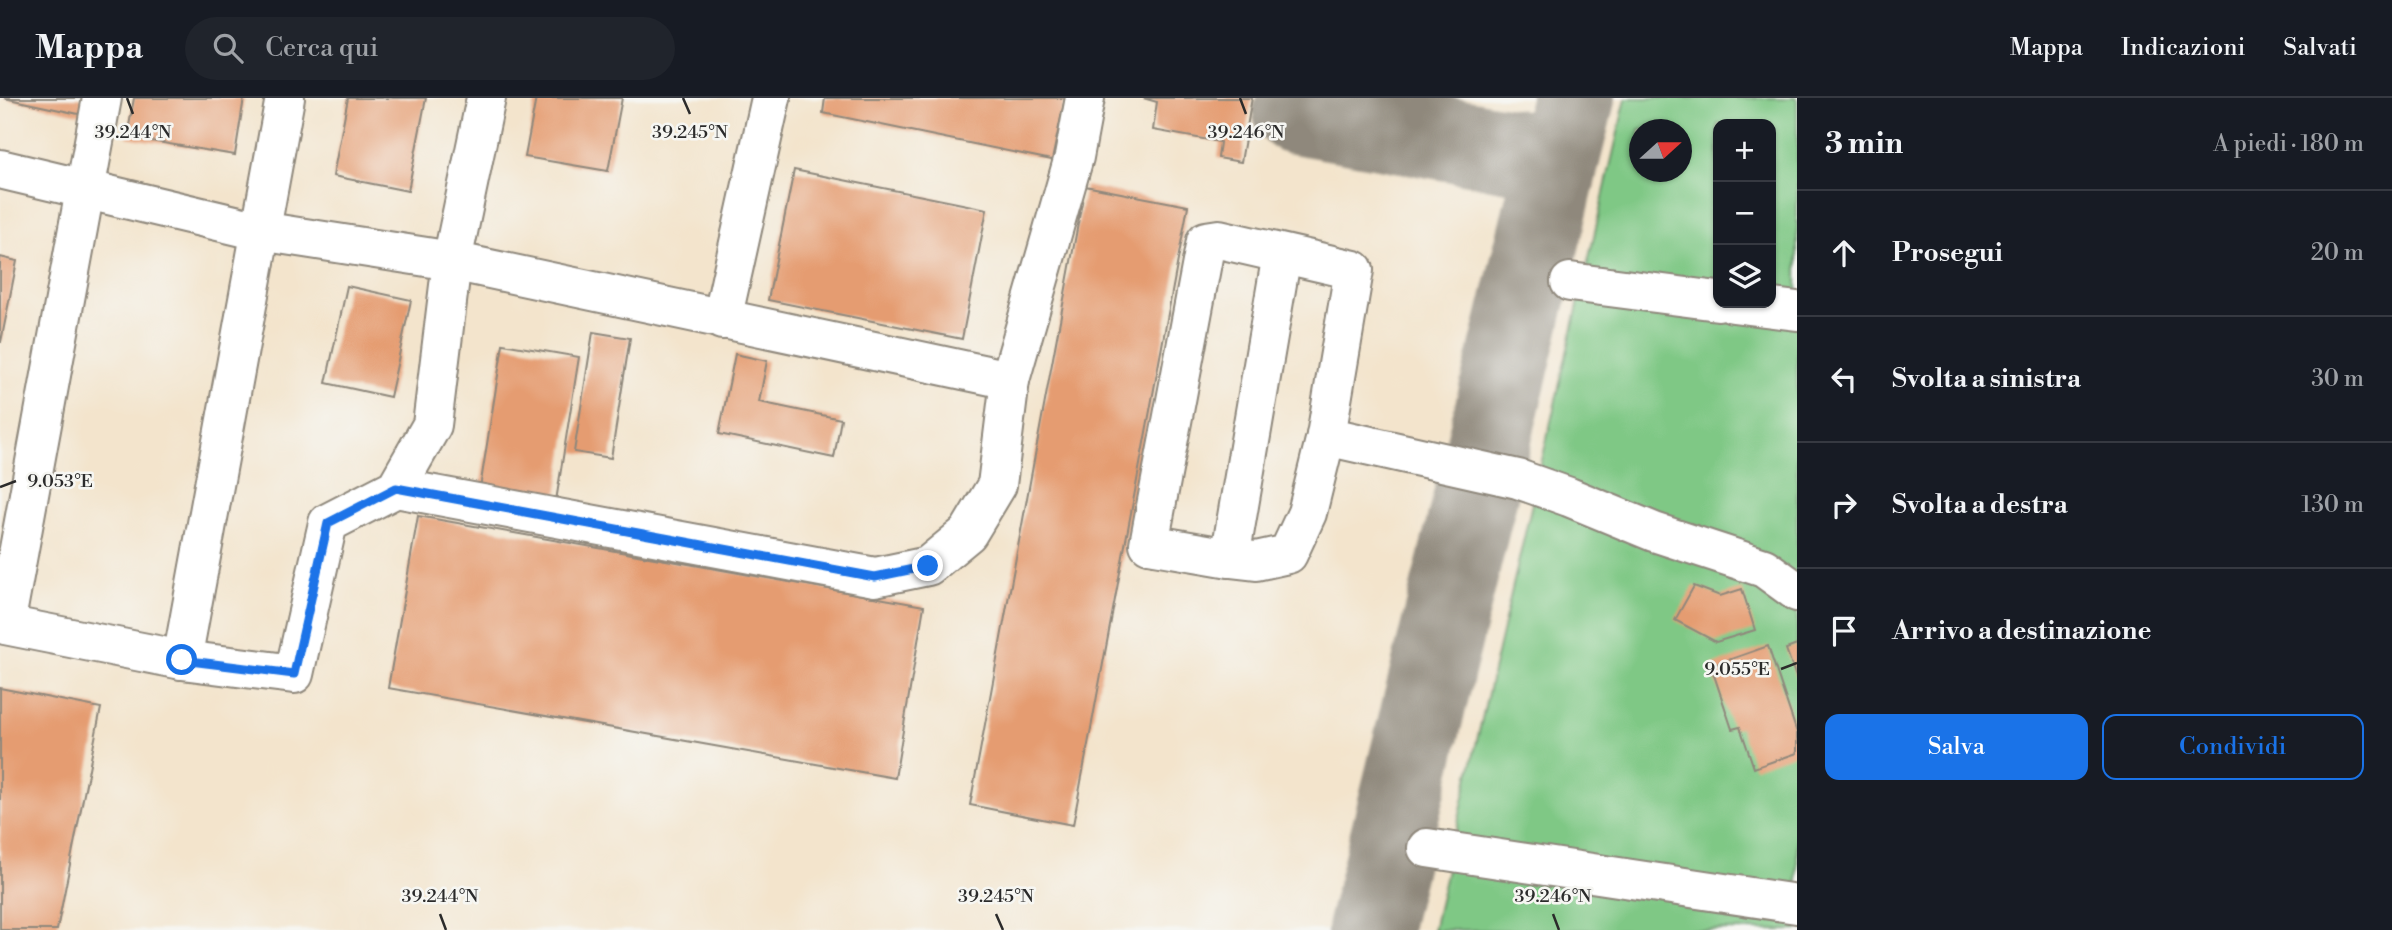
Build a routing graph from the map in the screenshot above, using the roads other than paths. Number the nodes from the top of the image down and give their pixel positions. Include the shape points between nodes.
1 (102, 98) edge
2 (285, 98) edge
3 (486, 98) edge
4 (771, 98) edge
5 (1085, 98) edge
6 (0, 169) edge
7 (84, 189) junction
8 (260, 231) junction
9 (1282, 254) junction
10 (452, 261) junction
11 (1570, 282) dead end
12 (1713, 300) edge
13 (1773, 308) edge
14 (1797, 311) edge
15 (722, 320) junction
16 (1010, 380) junction
17 (1326, 436) junction
18 (396, 488) junction
19 (1230, 558) junction
20 (1797, 592) edge
21 (3, 625) edge
22 (182, 660) junction
23 (1427, 848) dead end
24 (1797, 904) edge

1 - 7 lane
2 - 8 lane
3 - 10 lane
4 - 15 lane
5 - 16 lane via 1074,157
6 - 7 lane
7 - 8 lane
7 - 21 lane
8 - 10 lane
8 - 22 lane
9 - 17 lane via 1354,270
9 - 19 lane
9 - 19 lane via 1219,239 1206,241 1149,544
10 - 15 lane
10 - 18 lane via 432,425
11 - 12 lane
13 - 14 lane
15 - 16 lane
16 - 18 lane via 997,485 968,533 928,566 875,577
17 - 19 lane via 1307,513 1288,554 1256,561
17 - 20 lane via 1518,479 1654,532 1764,568
18 - 22 lane via 328,523 294,674
21 - 22 lane
23 - 24 lane

